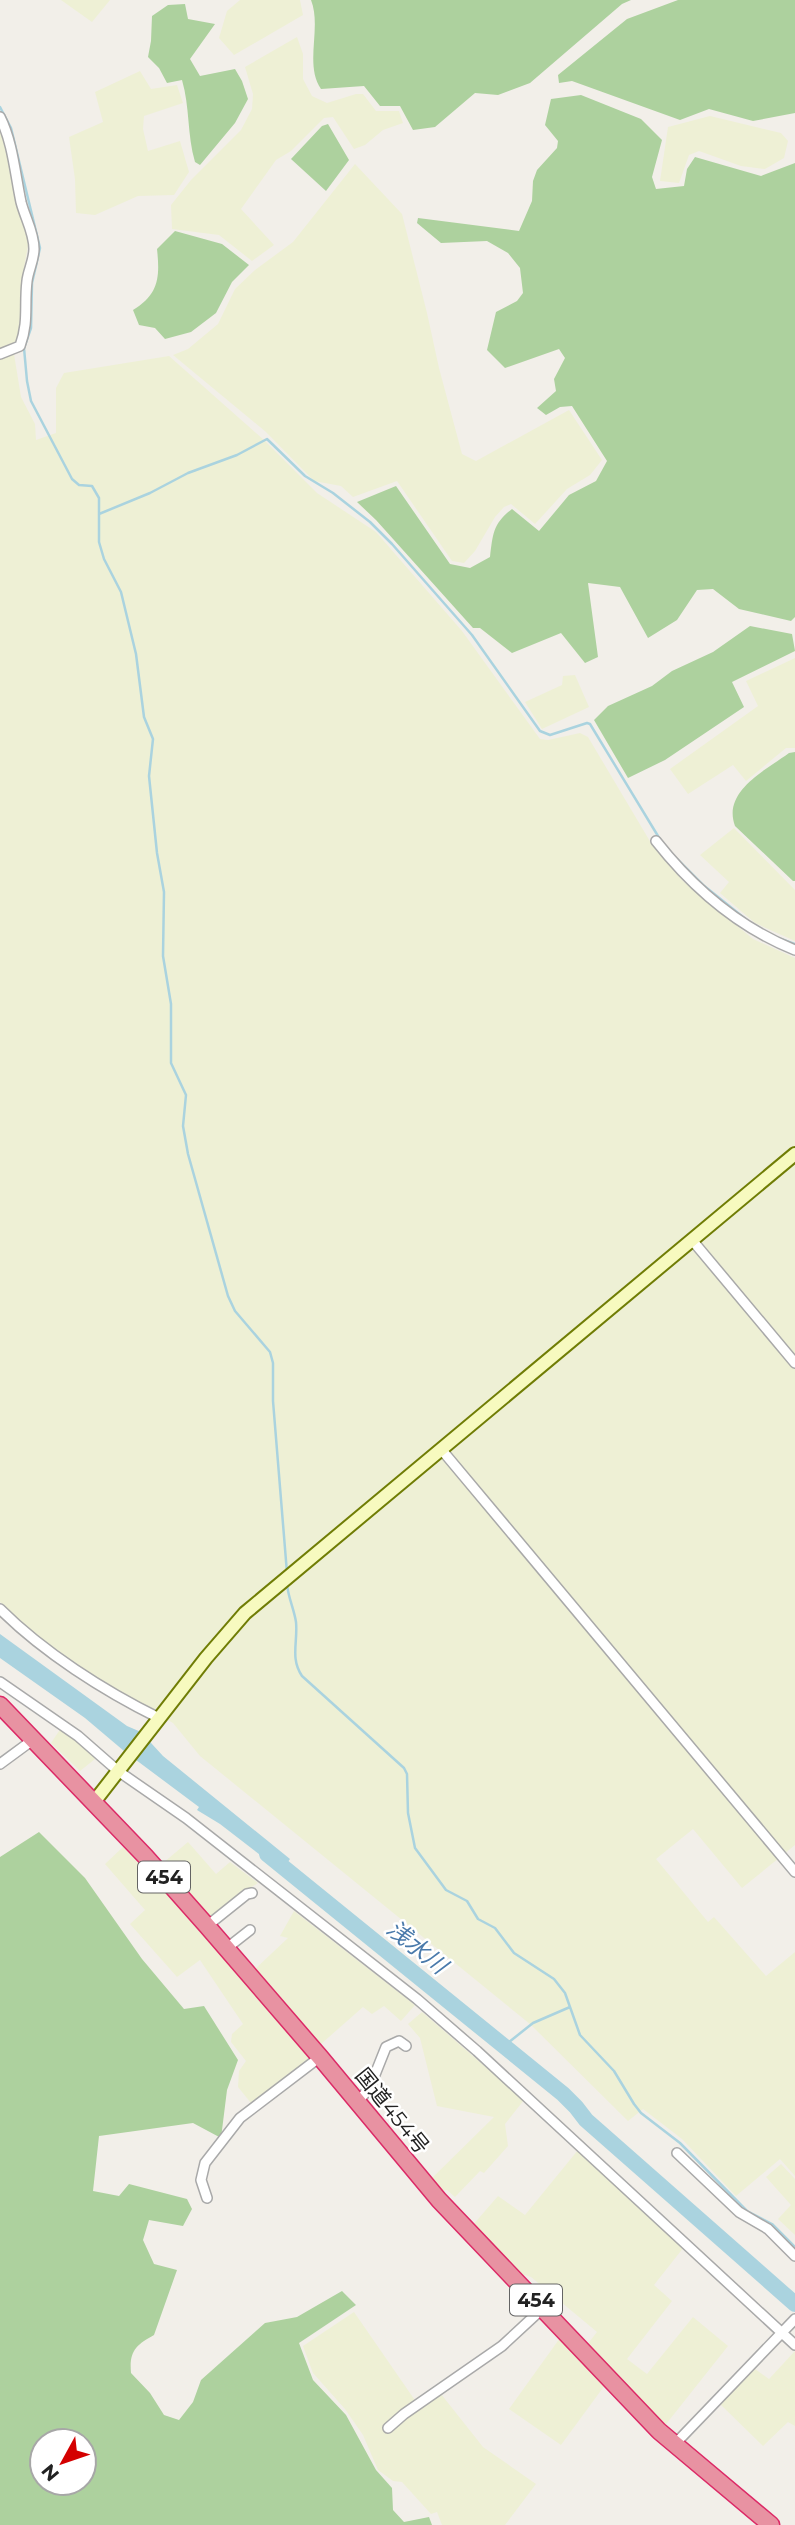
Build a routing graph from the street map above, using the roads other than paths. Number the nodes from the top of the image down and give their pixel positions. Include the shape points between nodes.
1 (0, 117) edge
2 (0, 355) edge
3 (656, 841) dead end
4 (795, 950) edge
5 (795, 1154) edge
6 (692, 1240) junction
7 (795, 1363) edge
8 (441, 1449) junction
9 (0, 1609) edge
10 (0, 1682) edge
11 (0, 1705) edge
12 (156, 1723) junction
13 (34, 1739) junction
14 (0, 1765) edge
15 (120, 1769) junction
16 (94, 1802) junction
17 (795, 1872) edge
18 (252, 1893) dead end
19 (207, 1926) junction
20 (250, 1930) dead end
21 (227, 1948) junction
22 (406, 2046) dead end
23 (320, 2057) junction
24 (358, 2102) junction
25 (677, 2153) dead end
26 (207, 2198) dead end
27 (795, 2256) edge
28 (543, 2308) junction
29 (795, 2319) edge
30 (784, 2330) junction
31 (795, 2345) edge
32 (388, 2428) dead end
33 (674, 2445) junction
34 (771, 2525) edge

1 - 2 street via 34,251 23,337 20,346
3 - 4 street via 724,909
5 - 6 street
6 - 7 street
6 - 8 street
8 - 12 street via 245,1613
8 - 17 street
9 - 12 street
10 - 15 street
11 - 13 highway, 国道454号 / 454
12 - 15 street
13 - 14 street
13 - 16 highway, 国道454号 / 454
15 - 16 street
15 - 30 street via 427,2008
16 - 19 highway, 国道454号 / 454
18 - 19 street
19 - 21 highway, 国道454号 / 454
20 - 21 street
21 - 23 highway, 国道454号 / 454
22 - 24 street via 399,2041 386,2047 370,2087
23 - 24 highway, 国道454号 / 454
23 - 26 street via 240,2118 205,2163 201,2180
24 - 28 highway, 国道454号 / 454 via 439,2200
25 - 27 street via 739,2212 768,2229
28 - 32 street via 502,2346
28 - 33 highway, 国道454号 / 454
29 - 30 street
30 - 31 street
30 - 33 street
33 - 34 highway, 国道454号 / 454

